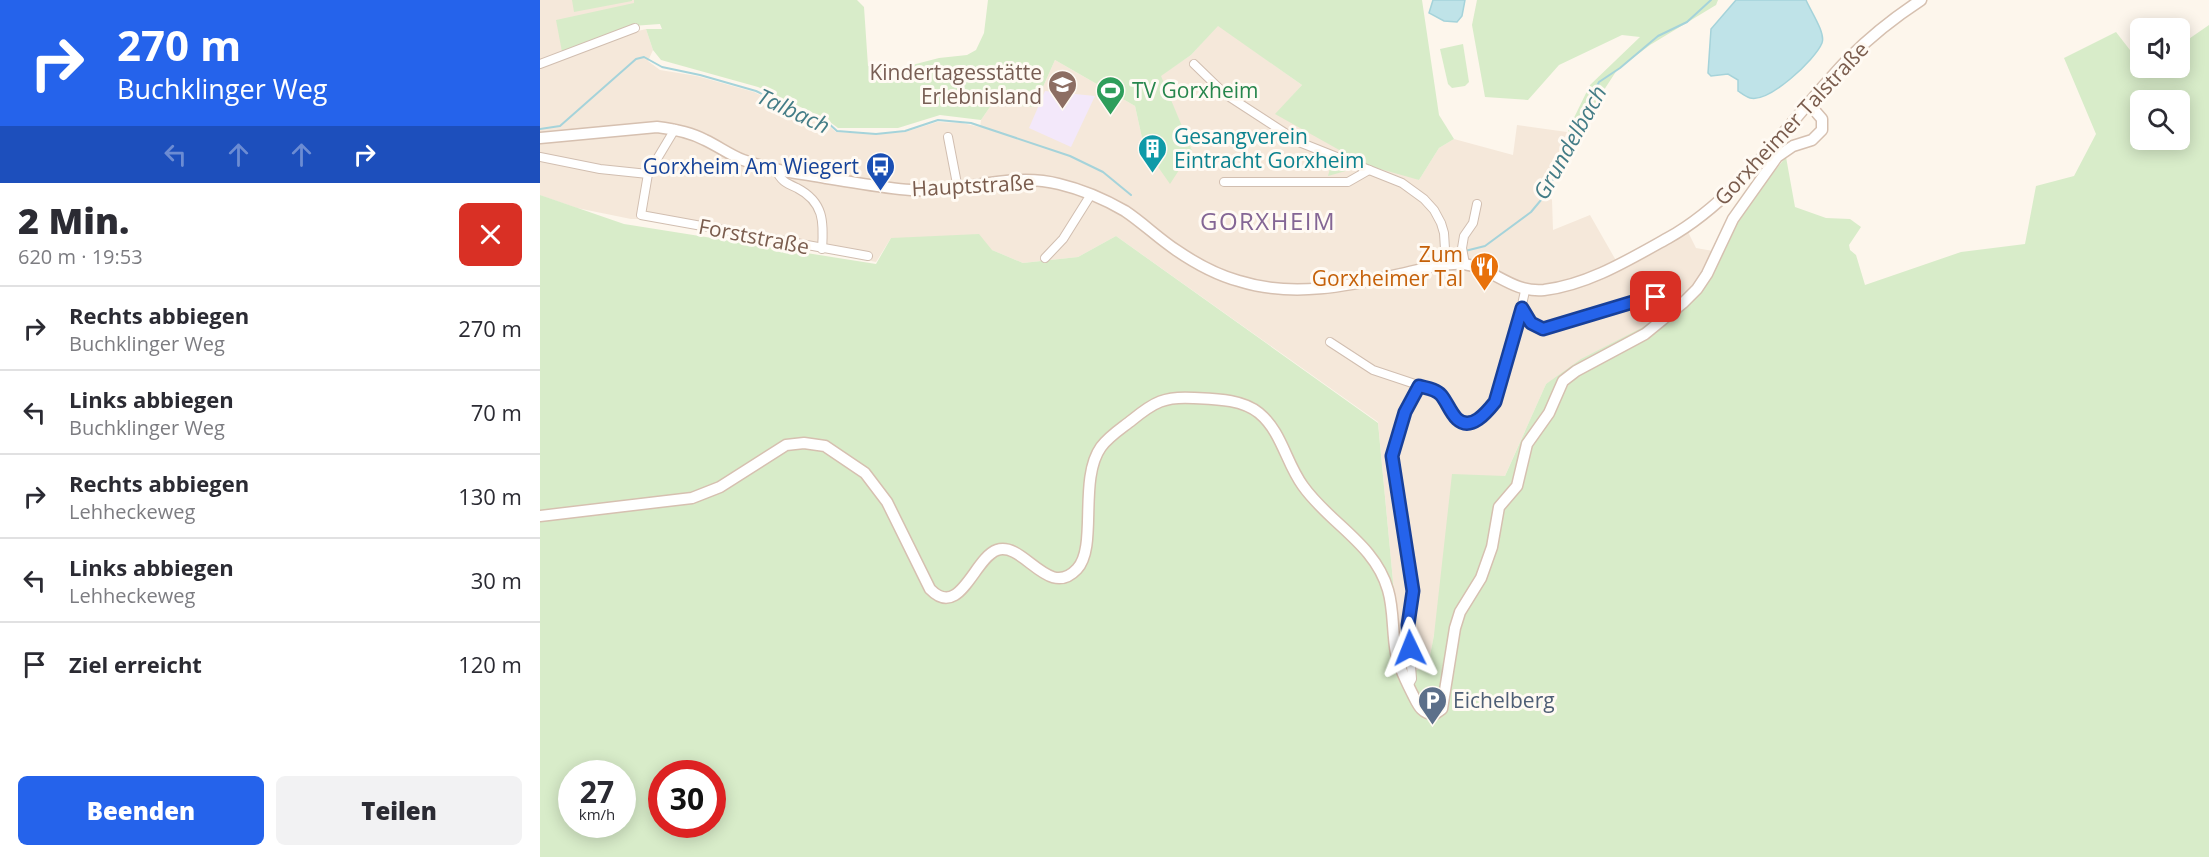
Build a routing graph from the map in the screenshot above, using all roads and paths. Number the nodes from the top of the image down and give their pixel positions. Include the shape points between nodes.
1 (1921, 0) edge
2 (635, 28) dead end
3 (540, 64) edge
4 (1194, 64) dead end
5 (1809, 104) junction
6 (675, 129) junction
7 (948, 137) dead end
8 (540, 138) edge
9 (540, 157) edge
10 (776, 170) junction
11 (1369, 170) junction
12 (648, 174) junction
13 (1224, 182) dead end
14 (958, 189) junction
15 (1090, 196) junction
16 (1477, 204) dead end
17 (822, 249) junction
18 (868, 256) dead end
19 (1464, 256) junction
20 (1046, 258) dead end
21 (1446, 265) junction
22 (1674, 288) dead end
23 (1525, 291) junction
24 (1522, 308) junction
25 (1330, 342) dead end
26 (1419, 386) junction
27 (540, 516) edge
28 (1408, 687) junction

1 - 5 street, Gorxheimer Talstraße via 1849,58
2 - 3 street
4 - 11 street via 1225,94 1299,142
5 - 23 street, Gorxheimer Talstraße via 1734,188 1673,236 1585,279
5 - 28 street via 1822,119 1822,130 1812,140 1786,150 1770,165 1732,219 1712,266 1697,289 1645,334 1576,370 1563,381 1549,413 1523,453 1517,486 1499,507 1492,548 1455,628 1442,709 1435,714 1425,713
6 - 8 street, Hauptstraße
6 - 10 street, Hauptstraße
6 - 12 street
7 - 14 street
9 - 12 street
10 - 14 street, Hauptstraße via 912,190
10 - 17 street via 782,181 806,194 820,212 824,223
11 - 13 street via 1348,182
11 - 21 street via 1402,183 1434,210 1444,233
12 - 17 street, Forststraße via 641,215
14 - 15 street, Hauptstraße via 1006,180 1035,180
15 - 20 street
15 - 21 street, Hauptstraße via 1124,211 1202,266 1264,287 1302,290 1347,286
16 - 19 street via 1473,223 1464,236
17 - 18 street, Forststraße
19 - 21 street, Hauptstraße
19 - 23 street, Hauptstraße via 1484,271
22 - 24 street via 1656,297 1546,329 1534,326
23 - 24 street
24 - 26 street via 1495,402 1481,418 1468,423 1458,420 1438,393
25 - 26 street via 1373,370
26 - 28 street via 1405,412 1392,456 1413,591 1408,625 1412,679
27 - 28 street via 692,498 720,487 786,445 804,442 825,446 865,473 886,502 930,588 936,595 952,596 998,550 1014,552 1048,576 1072,574 1085,555 1090,472 1102,446 1145,409 1160,400 1179,397 1247,405 1268,422 1303,486 1378,565 1389,593 1396,653

